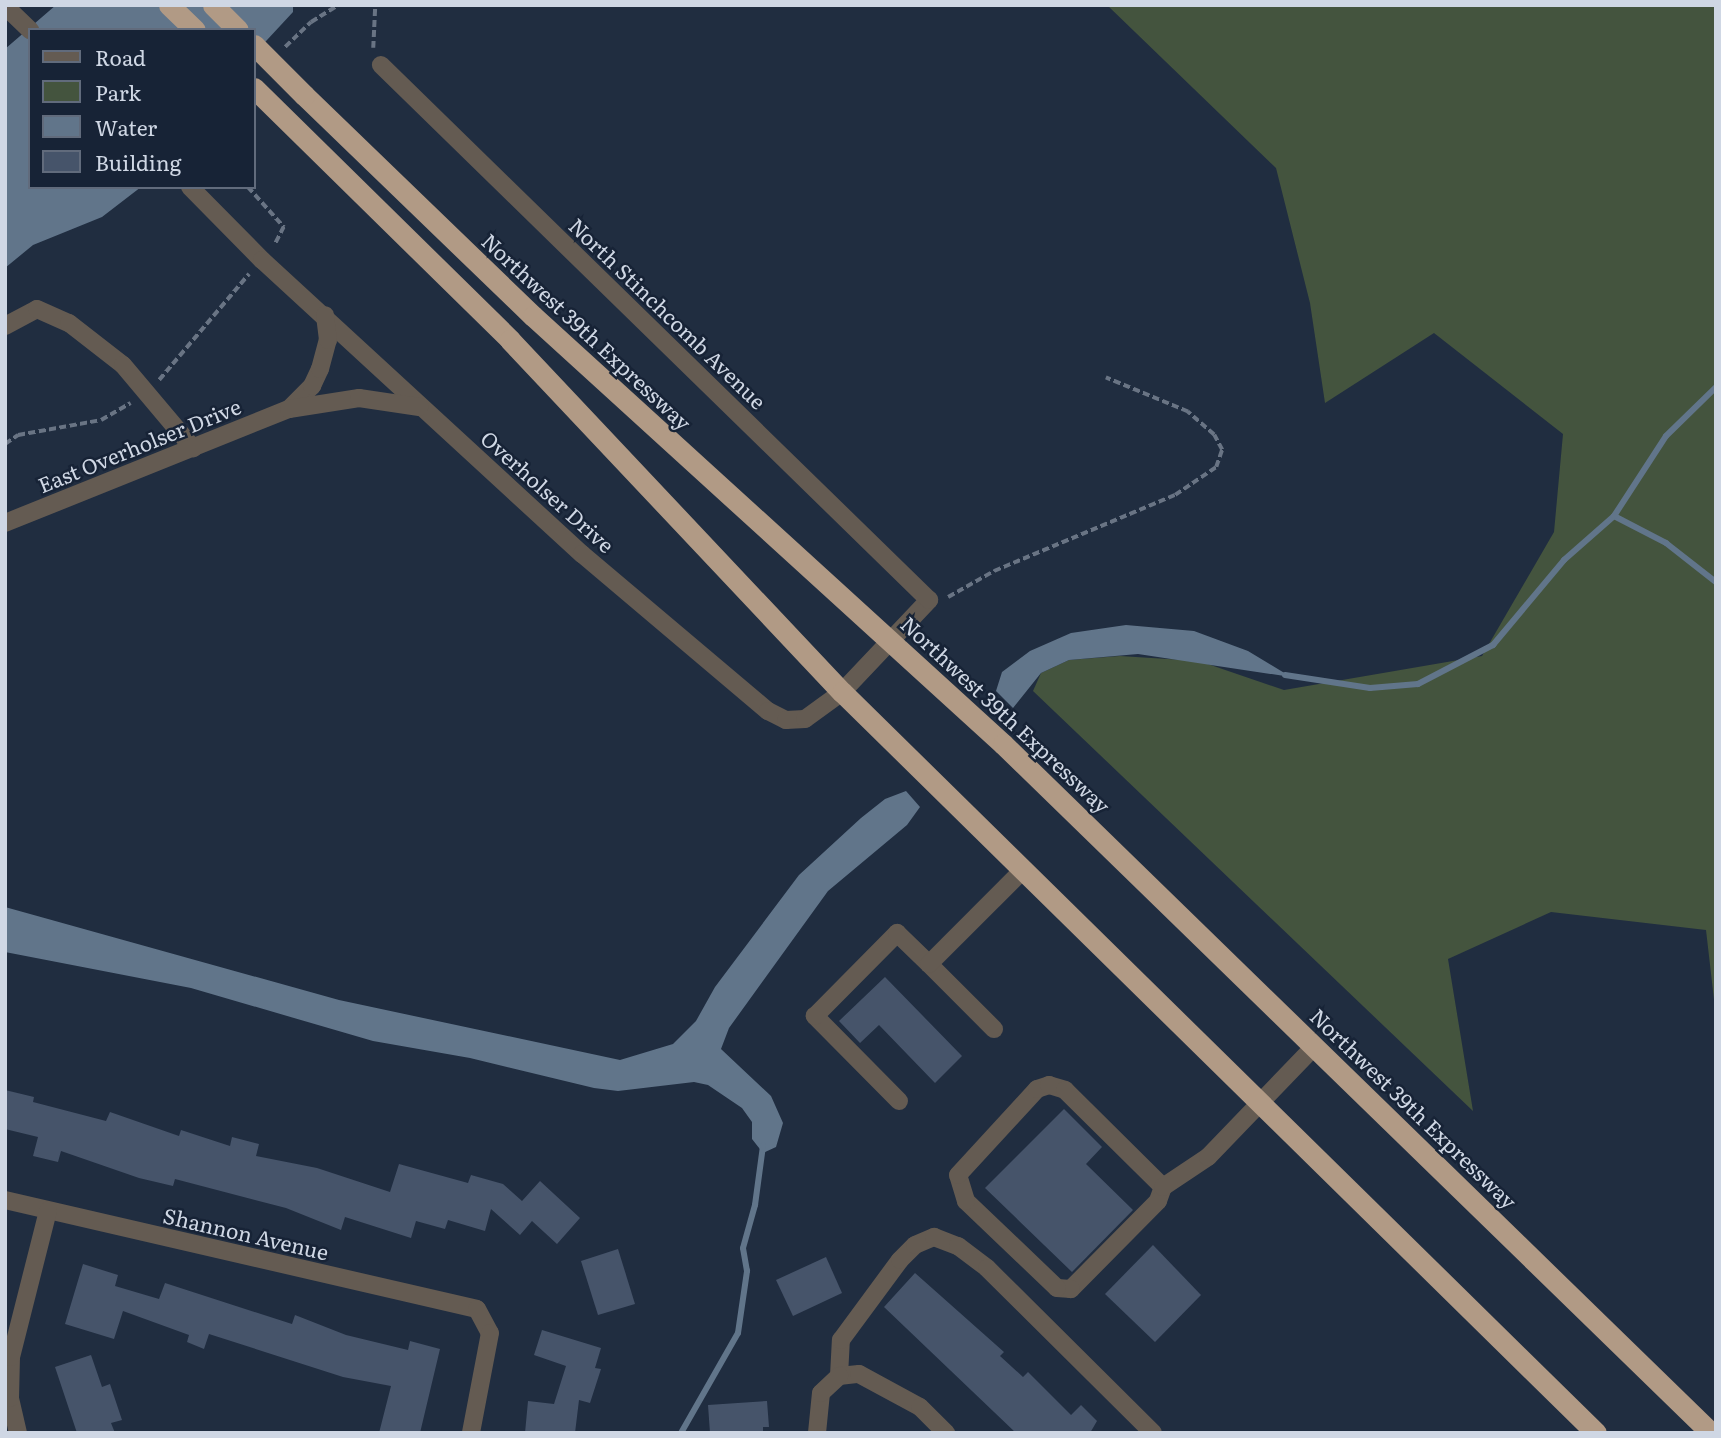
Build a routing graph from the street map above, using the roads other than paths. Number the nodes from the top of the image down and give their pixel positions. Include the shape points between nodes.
1 (169, 5) edge
2 (213, 5) edge
3 (5, 6) edge
4 (28, 28) edge
5 (193, 28) edge
6 (236, 28) edge
7 (256, 48) edge
8 (381, 65) road end
9 (256, 90) edge
10 (192, 189) edge
11 (325, 316) junction
12 (5, 326) edge
13 (423, 408) junction
14 (289, 409) junction
15 (193, 447) junction
16 (5, 523) edge
17 (893, 641) junction
18 (842, 692) junction
19 (1023, 870) junction
20 (929, 964) junction
21 (994, 1029) dead end
22 (1315, 1046) junction
23 (899, 1101) dead end
24 (1260, 1103) junction
25 (1163, 1187) junction
26 (5, 1200) edge
27 (48, 1211) junction
28 (839, 1376) junction
29 (18, 1433) edge
30 (471, 1433) edge
31 (817, 1433) edge
32 (946, 1433) edge
33 (1153, 1433) edge
34 (1595, 1433) edge
35 (1711, 1433) edge

1 - 5 highway
2 - 6 highway
3 - 4 street
7 - 17 highway, Northwest 39th Expressway, bridge via 543,326
8 - 17 street, North Stinchcomb Avenue via 929,600
9 - 18 highway via 548,380
10 - 11 street, Overholser Drive
11 - 13 street, Overholser Drive
11 - 14 street, East Overholser Drive via 328,340 320,369 312,386
12 - 15 street via 37,309 69,323 123,365
13 - 14 street, East Overholser Drive via 359,398
13 - 18 street, Overholser Drive via 582,554 768,711 786,720 805,719
14 - 15 street, East Overholser Drive
15 - 16 street, East Overholser Drive
17 - 18 street, Overholser Drive
17 - 22 highway, Northwest 39th Expressway
18 - 19 highway
19 - 20 street
19 - 24 highway
20 - 21 street
20 - 23 street via 897,933 815,1016
22 - 24 street
22 - 35 highway, Northwest 39th Expressway
24 - 25 street via 1208,1157
24 - 34 highway
25 - 25 street via 1065,1090 1049,1085 1037,1088 958,1175 967,1201 1057,1288 1071,1289 1158,1201
26 - 27 street, Shannon Avenue
27 - 29 street via 11,1357 9,1398
27 - 30 street, Shannon Avenue via 477,1309 490,1333
28 - 31 street via 821,1393
28 - 32 street via 859,1374 920,1407
28 - 33 street via 841,1340 900,1260 915,1245 934,1237 958,1246 987,1268

